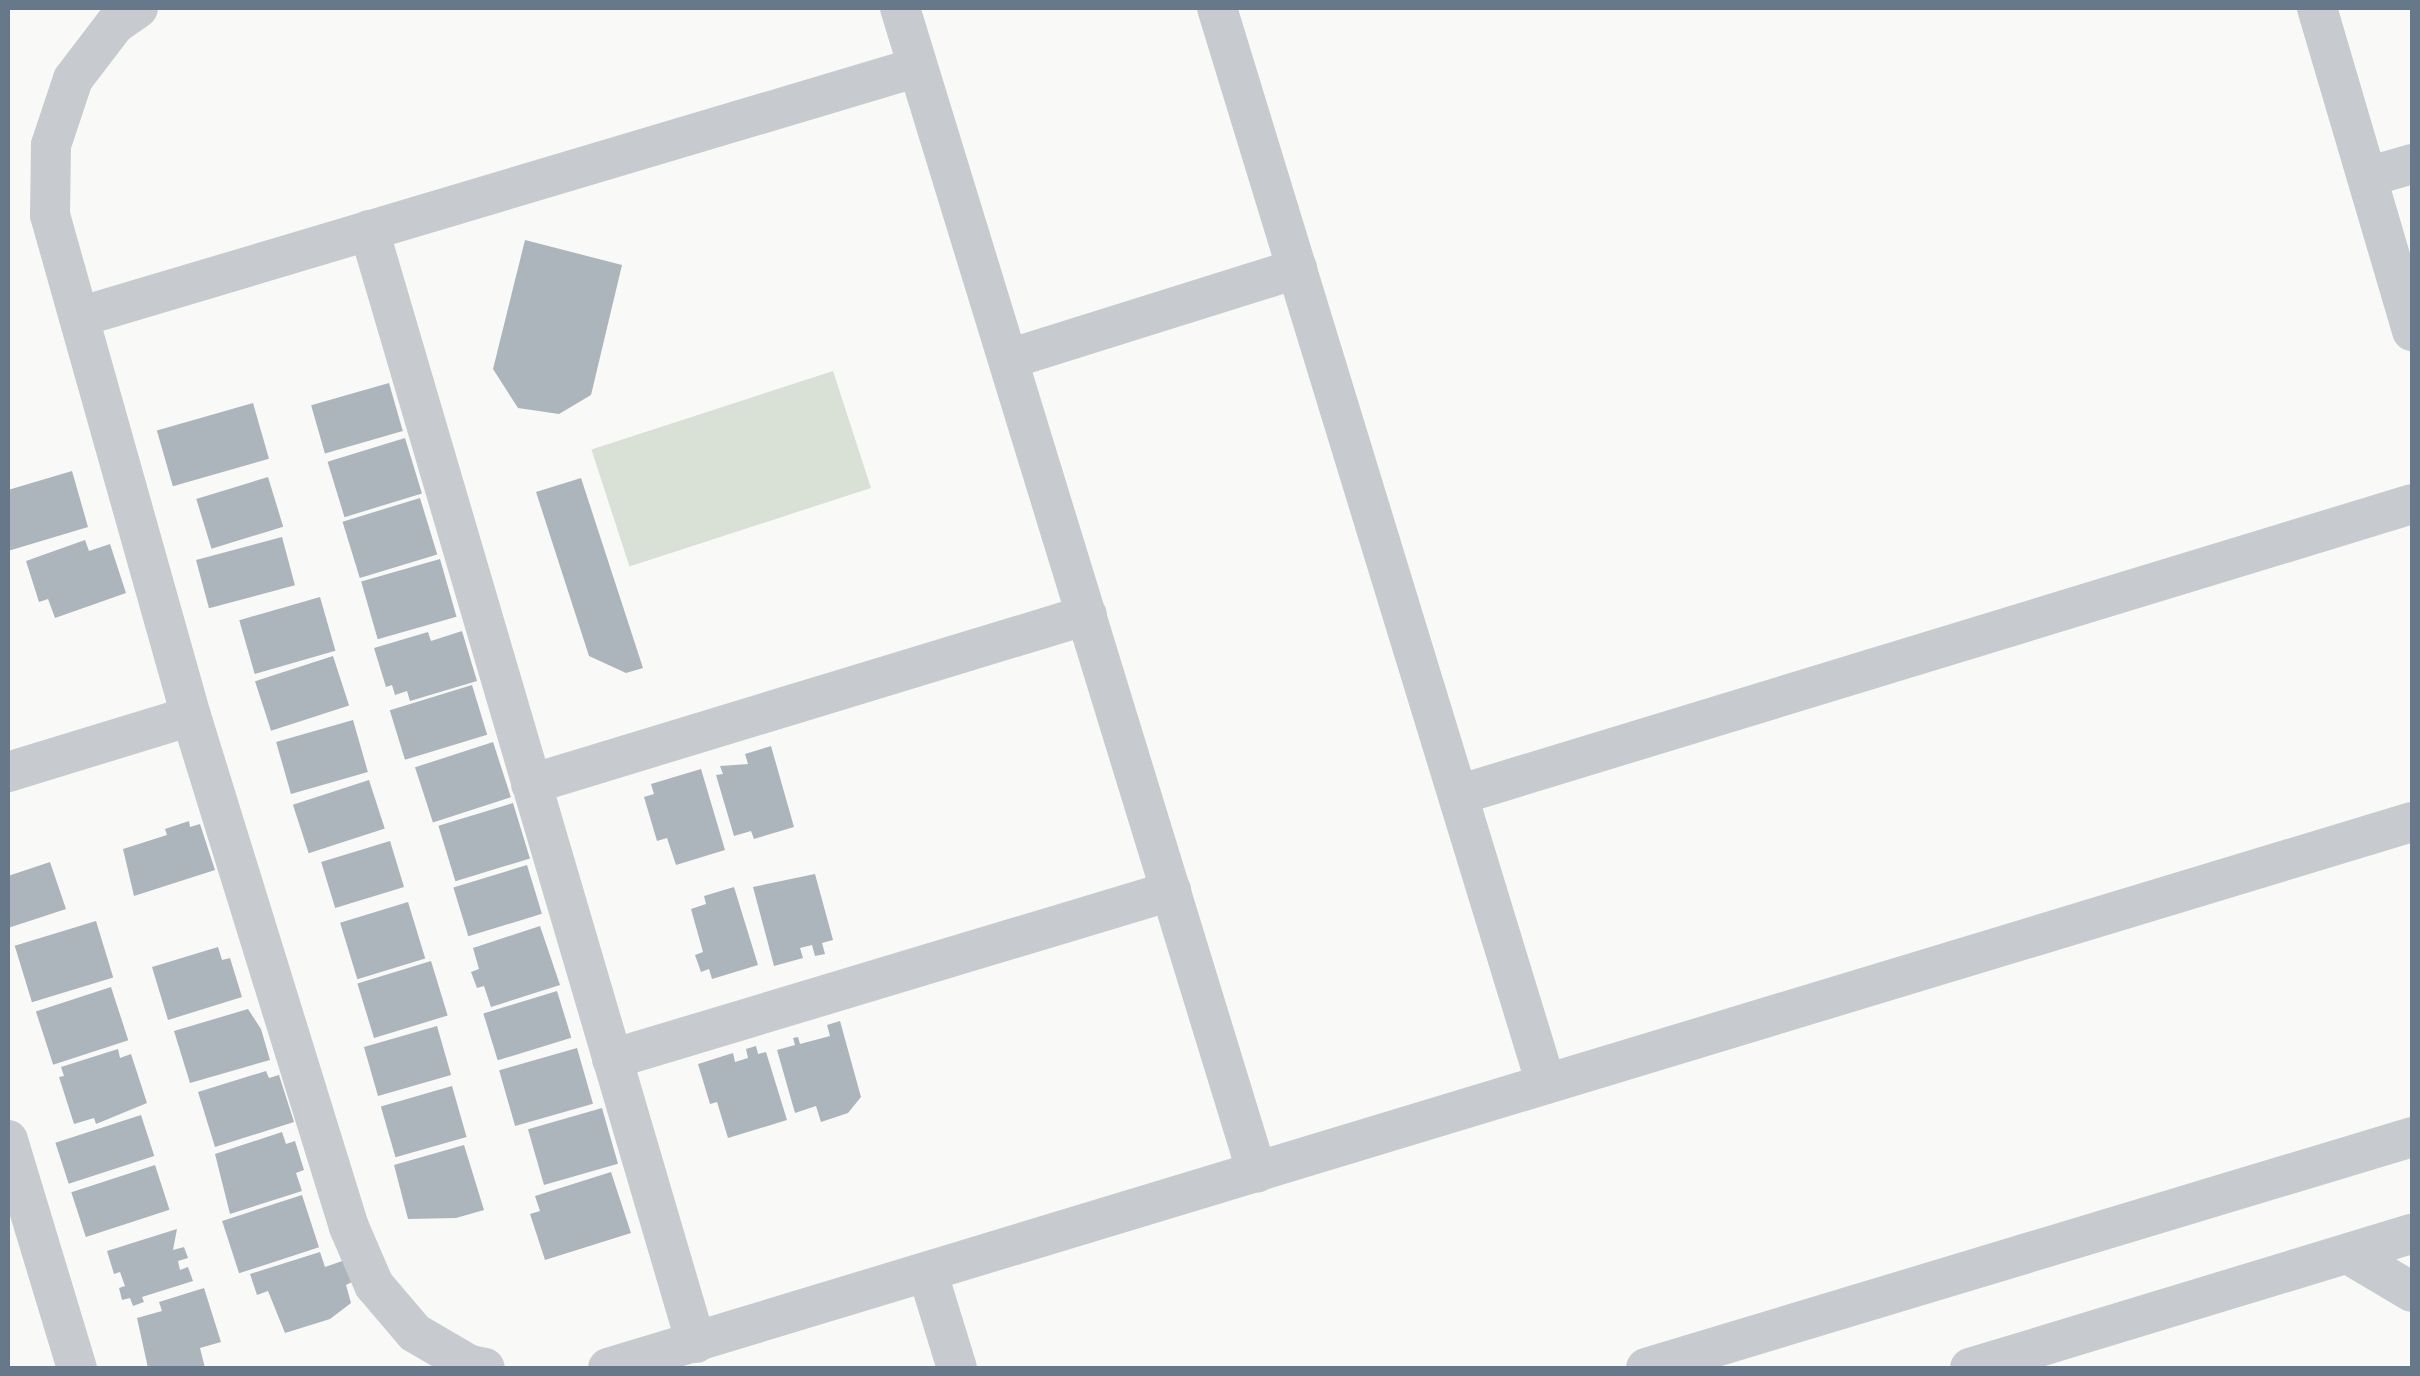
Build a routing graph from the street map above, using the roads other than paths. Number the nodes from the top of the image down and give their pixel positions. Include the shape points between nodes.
1 (138, 8) edge
2 (900, 8) edge
3 (1216, 8) edge
4 (2317, 8) edge
5 (918, 67) junction
6 (2412, 164) edge
7 (2367, 177) junction
8 (369, 230) junction
9 (1297, 269) junction
10 (79, 317) junction
11 (2412, 331) edge
12 (1009, 359) junction
13 (2412, 504) edge
14 (1087, 615) junction
15 (191, 716) junction
16 (8, 772) edge
17 (530, 784) junction
18 (1458, 795) junction
19 (2412, 822) edge
20 (1171, 891) junction
21 (612, 1058) junction
22 (1546, 1084) junction
23 (2412, 1137) edge
24 (8, 1140) edge
25 (1257, 1172) junction
26 (2412, 1234) edge
27 (2348, 1254) junction
28 (928, 1274) junction
29 (2412, 1292) edge
30 (696, 1343) junction
31 (1693, 1362) edge
32 (77, 1368) edge
33 (485, 1368) edge
34 (608, 1368) edge
35 (958, 1368) edge
36 (1646, 1368) edge
37 (1970, 1368) edge

1 - 10 street via 115,24 74,79 51,145 50,215
2 - 5 street
3 - 9 street
4 - 7 street
5 - 8 street
5 - 12 street
6 - 7 street
7 - 11 street
8 - 10 street
8 - 17 street
9 - 12 street
9 - 18 street
10 - 15 street
12 - 14 street
13 - 18 street
14 - 17 street
14 - 20 street
15 - 16 street
15 - 33 street via 349,1227 374,1285 415,1333
17 - 21 street
18 - 22 street
19 - 22 street
20 - 21 street
20 - 25 street
21 - 30 street
22 - 25 street
23 - 31 street
24 - 32 street
25 - 28 street
26 - 27 street
27 - 29 street
27 - 37 street
28 - 30 street
28 - 35 street
30 - 34 street
31 - 36 street

